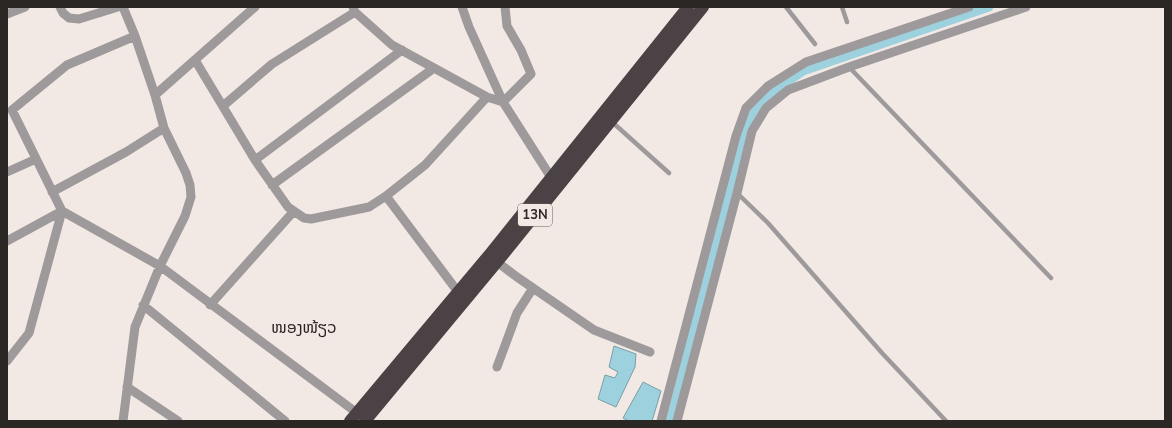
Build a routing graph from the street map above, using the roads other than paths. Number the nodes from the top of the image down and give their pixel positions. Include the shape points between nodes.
1 (25, 7) edge
2 (60, 7) edge
3 (118, 7) edge
4 (123, 7) edge
5 (255, 7) edge
6 (462, 7) edge
7 (506, 7) edge
8 (688, 7) edge
9 (703, 7) edge
10 (786, 7) edge
11 (842, 7) edge
12 (969, 7) edge
13 (1026, 7) edge
14 (354, 10) edge
15 (7, 14) edge
16 (847, 22) dead end
17 (135, 36) junction
18 (815, 44) dead end
19 (402, 50) junction
20 (195, 60) junction
21 (849, 67) junction
22 (434, 68) junction
23 (155, 95) junction
24 (487, 98) junction
25 (502, 102) junction
26 (223, 106) junction
27 (8, 109) edge
28 (611, 121) junction
29 (164, 128) junction
30 (36, 159) junction
31 (255, 160) junction
32 (7, 172) edge
33 (669, 173) dead end
34 (554, 182) junction
35 (272, 185) junction
36 (52, 192) junction
37 (737, 193) junction
38 (386, 196) junction
39 (62, 211) junction
40 (294, 211) junction
41 (7, 240) edge
42 (498, 262) junction
43 (160, 266) junction
44 (1052, 278) dead end
45 (533, 288) junction
46 (458, 292) junction
47 (143, 305) junction
48 (210, 305) junction
49 (650, 352) dead end
50 (7, 361) edge
51 (497, 366) dead end
52 (127, 387) junction
53 (357, 418) edge
54 (123, 421) edge
55 (178, 421) edge
56 (285, 421) edge
57 (661, 421) edge
58 (677, 421) edge
59 (946, 421) edge

1 - 15 street
2 - 3 street via 69,18 78,19
4 - 17 street
5 - 20 street
6 - 25 street
7 - 25 street via 507,26 531,74
8 - 34 highway, 13N
9 - 28 highway, 13N
10 - 18 lane
11 - 16 lane
12 - 57 street via 806,62 768,86 746,108 736,136
13 - 21 street
14 - 19 street via 392,45
14 - 26 street via 272,64
17 - 23 street
17 - 27 street via 67,65
19 - 22 street
19 - 31 street
20 - 23 street
20 - 26 street
21 - 37 street via 788,90 766,108 752,131
21 - 44 lane
22 - 24 street
22 - 35 street
23 - 29 street
24 - 25 street
24 - 38 street via 425,165
25 - 34 street
26 - 31 street
27 - 30 street
28 - 33 lane
28 - 34 highway, 13N
29 - 36 street
29 - 43 street via 186,173 191,197 185,216
30 - 32 street
30 - 36 street
31 - 35 street
34 - 42 highway, 13N
34 - 46 highway, 13N
35 - 40 street
36 - 39 street
37 - 58 street
37 - 59 lane via 768,223 882,353
38 - 40 street via 369,206 311,219 304,218
38 - 46 street
39 - 41 street
39 - 43 street
39 - 50 street via 29,333
40 - 48 street
42 - 45 street
42 - 53 highway, 13N
43 - 47 street
43 - 48 street
45 - 49 street via 594,330
45 - 51 street via 518,313
46 - 53 highway, 13N
47 - 52 street via 135,327
47 - 56 street
48 - 53 street
52 - 54 street
52 - 55 street

